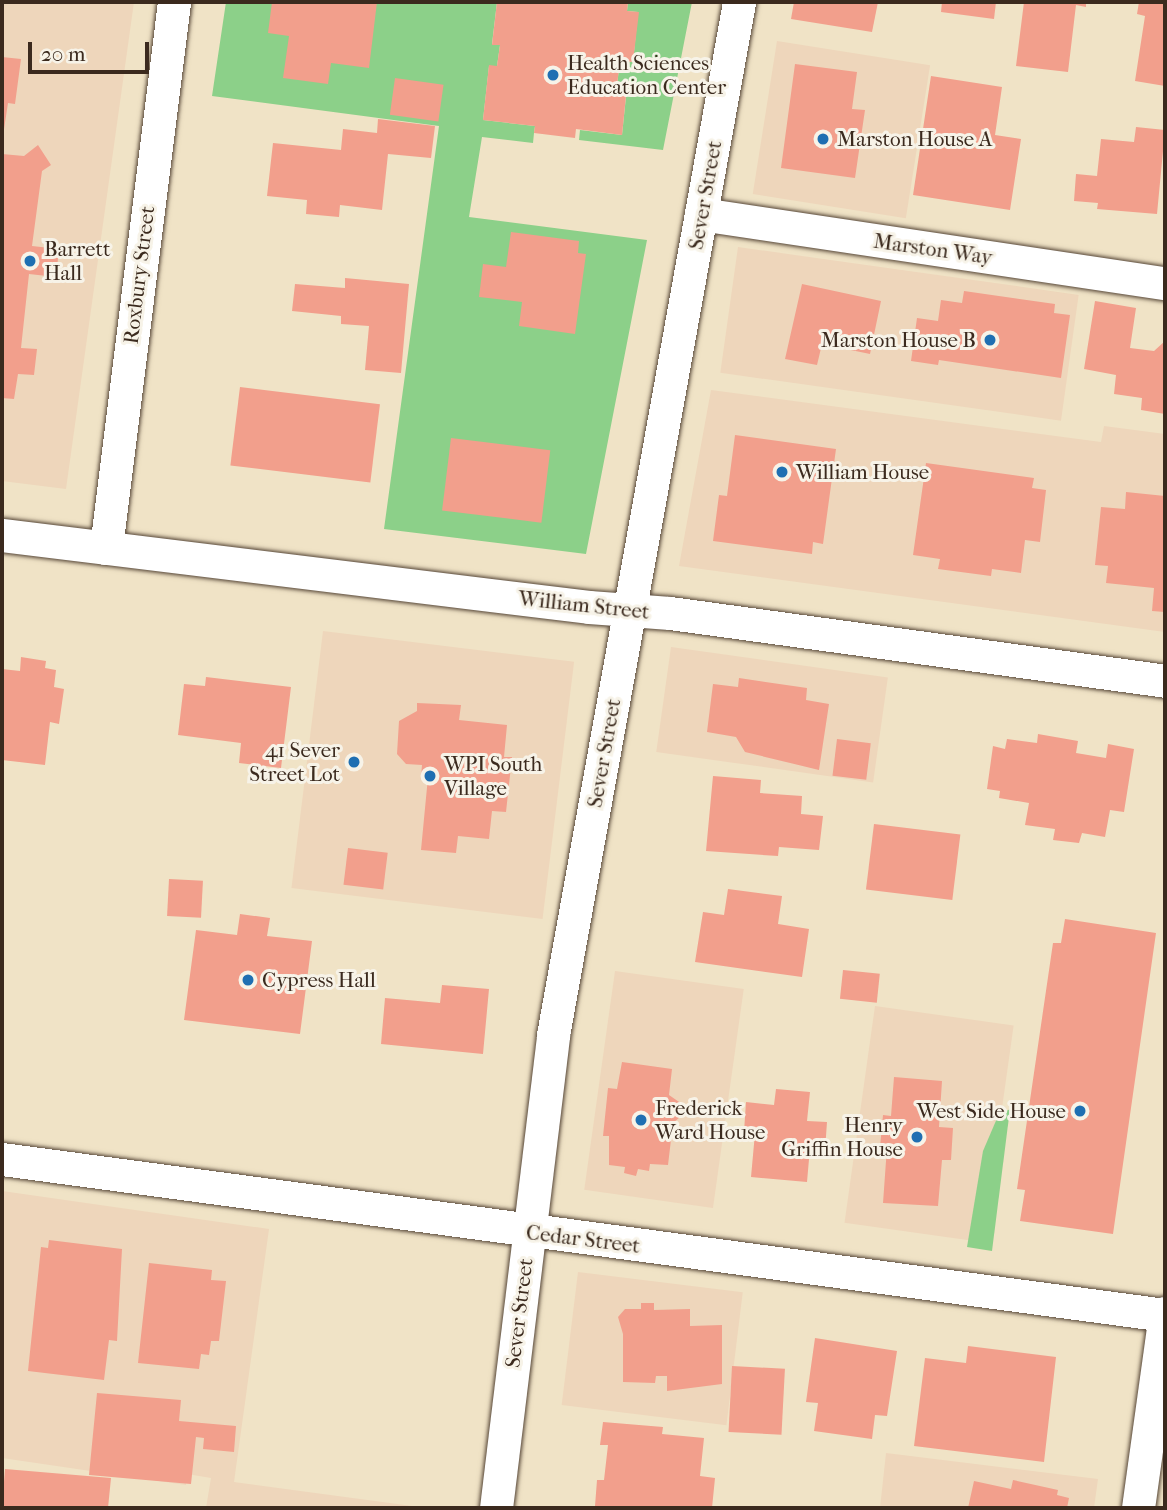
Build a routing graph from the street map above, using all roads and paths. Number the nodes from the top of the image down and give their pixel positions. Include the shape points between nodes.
1 (174, 2) edge
2 (739, 2) edge
3 (701, 215) junction
4 (1165, 283) edge
5 (2, 535) edge
6 (106, 548) junction
7 (631, 612) junction
8 (1165, 681) edge
9 (2, 1159) edge
10 (529, 1233) junction
11 (1165, 1315) edge
12 (496, 1508) edge
13 (1138, 1508) edge

1 - 6 street, Roxbury Street
2 - 3 street, Sever Street
3 - 4 street, Marston Way
3 - 7 street, Sever Street
5 - 6 street, William Street
6 - 7 street, William Street
7 - 8 street, William Street via 670,613
7 - 10 street, Sever Street via 553,1035
9 - 10 street, Cedar Street
10 - 11 street, Cedar Street
10 - 12 street, Sever Street
11 - 13 street

